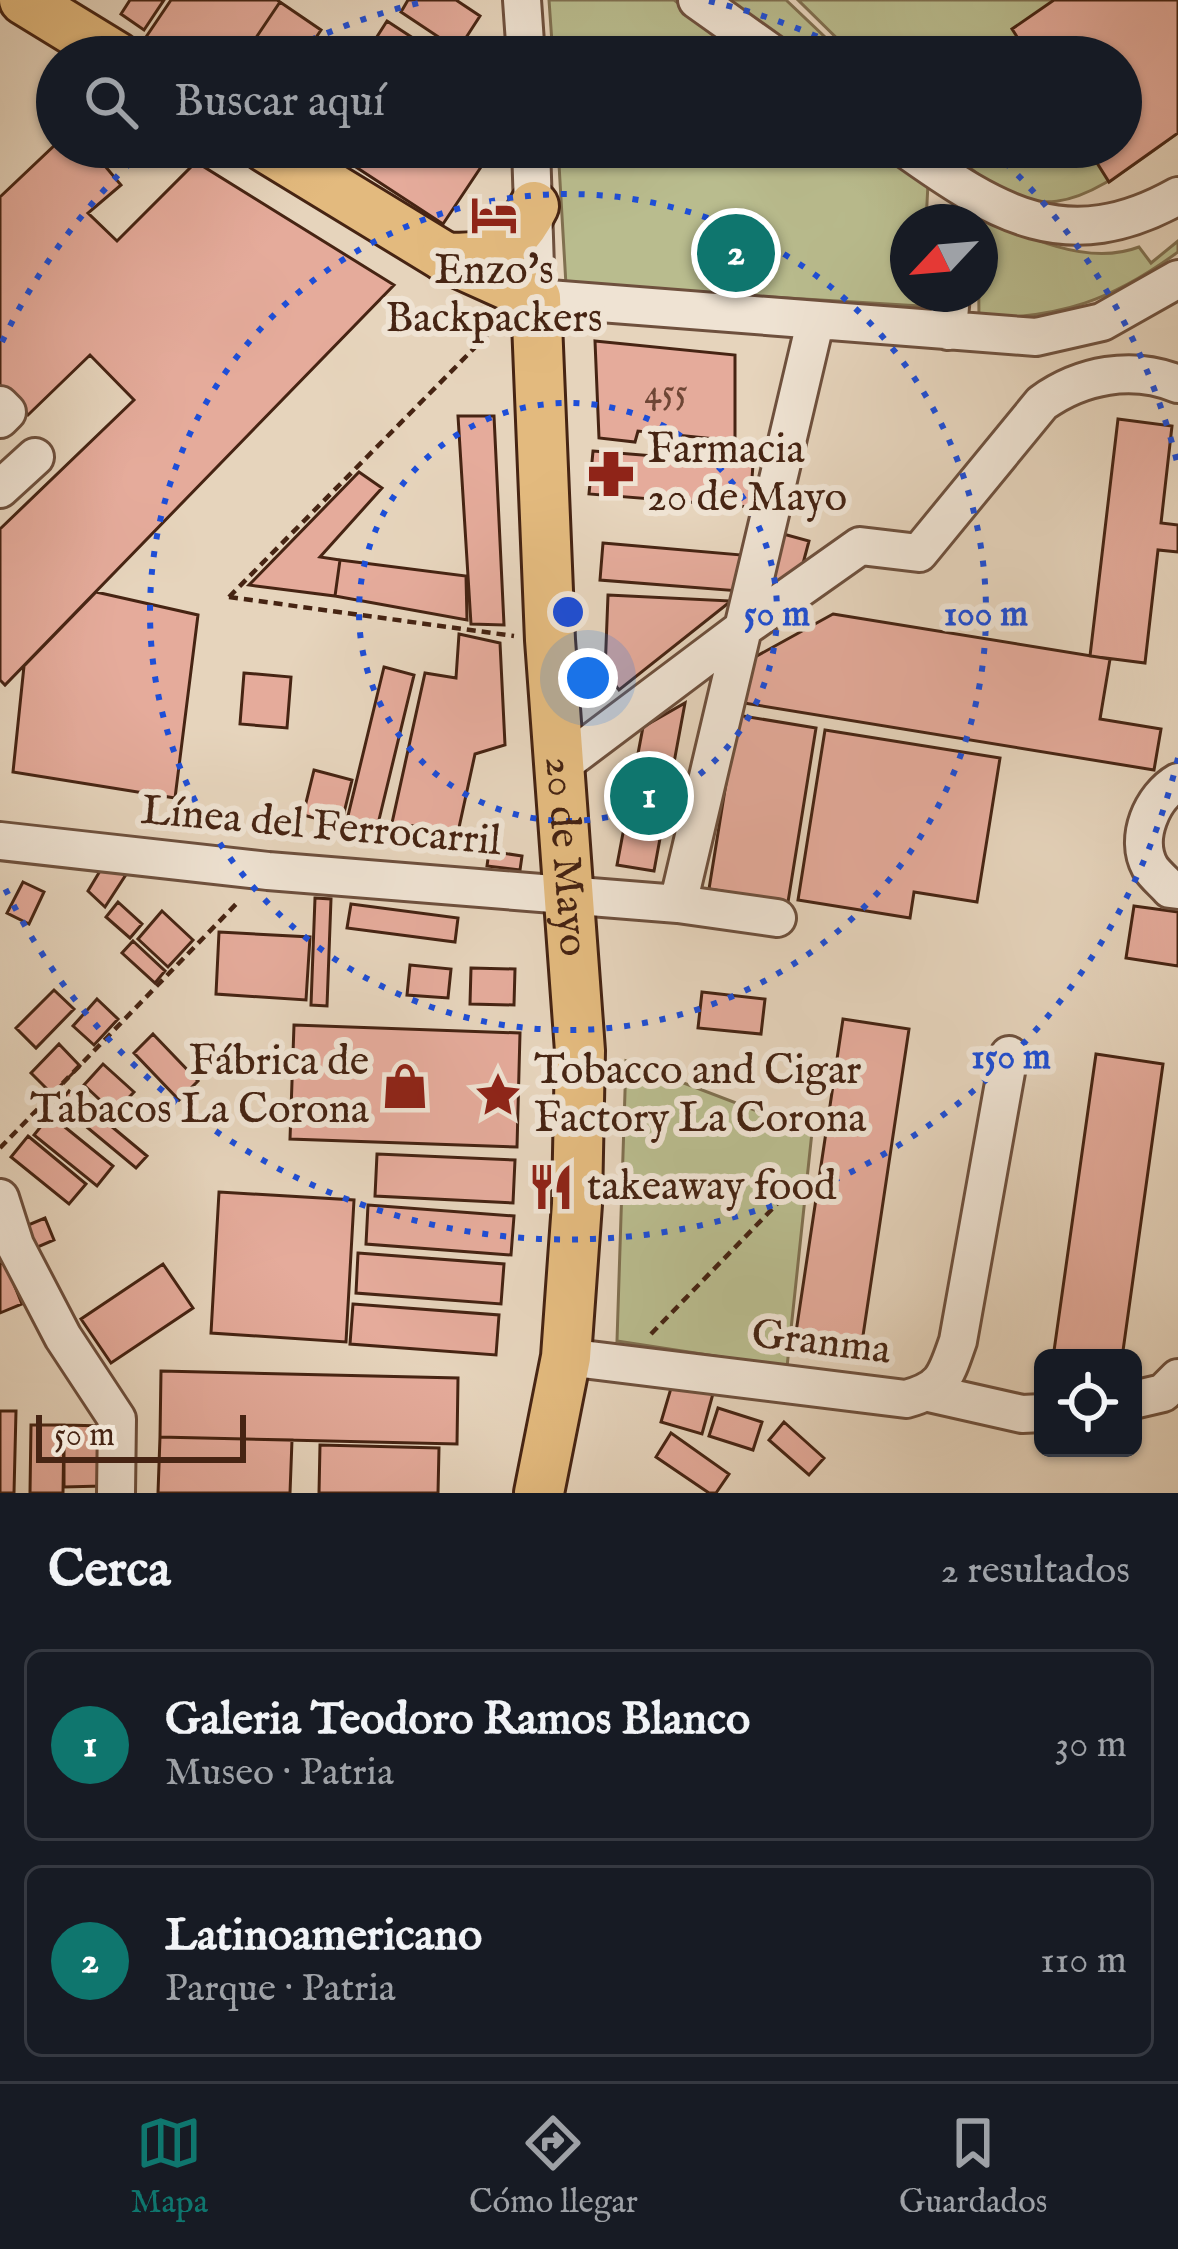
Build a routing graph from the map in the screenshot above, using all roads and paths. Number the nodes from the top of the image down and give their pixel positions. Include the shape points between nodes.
1 (24, 0) edge
2 (522, 0) edge
3 (697, 0) edge
4 (83, 36) edge
5 (525, 36) edge
6 (748, 36) edge
7 (299, 168) edge
8 (532, 168) edge
9 (924, 168) edge
10 (1178, 196) edge
11 (959, 204) edge
12 (534, 206) junction
13 (998, 211) edge
14 (445, 257) junction
15 (1178, 279) edge
16 (521, 306) junction
17 (950, 312) edge
18 (815, 323) junction
19 (948, 331) junction
20 (1178, 384) edge
21 (0, 405) edge
22 (0, 419) edge
23 (34, 457) dead end
24 (0, 489) edge
25 (741, 630) junction
26 (550, 640) junction
27 (560, 767) junction
28 (1178, 782) edge
29 (0, 841) edge
30 (268, 871) junction
31 (1178, 890) edge
32 (571, 895) junction
33 (678, 904) junction
34 (777, 918) dead end
35 (1009, 1055) dead end
36 (0, 1148) edge
37 (0, 1198) edge
38 (777, 1204) dead end
39 (566, 1357) junction
40 (622, 1364) junction
41 (1178, 1378) edge
42 (929, 1393) junction
43 (1142, 1398) edge
44 (1034, 1413) edge
45 (116, 1493) edge
46 (539, 1493) edge

1 - 4 main road
2 - 5 street
3 - 6 street
7 - 14 main road
8 - 12 street, 20 de Mayo
9 - 11 street
10 - 13 street via 1126,221 1075,228
12 - 14 main road via 495,252
12 - 16 street, 20 de Mayo
14 - 16 main road
15 - 19 street via 1130,310 1065,333
16 - 18 street
16 - 26 main road, 20 de Mayo via 540,400
16 - 26 path via 229,597
17 - 19 street
18 - 19 street
18 - 25 street
20 - 25 street via 1140,374 1065,387 1042,403 919,553 860,546
21 - 22 street via 7,412
23 - 24 street
25 - 27 street
25 - 33 street
26 - 27 main road, 20 de Mayo
27 - 32 main road, 20 de Mayo
28 - 31 street via 1151,809 1144,847 1150,867
29 - 30 street, Línea del Ferrocarril
30 - 32 street, Línea del Ferrocarril
30 - 36 path
32 - 33 street, Línea del Ferrocarril
32 - 39 main road, 20 de Mayo via 580,1051
33 - 34 street, Línea del Ferrocarril
35 - 42 street, Granma via 958,1341 946,1377
37 - 45 street via 63,1337 117,1419
38 - 40 path
39 - 40 street, Granma
39 - 46 main road, 20 de Mayo
40 - 42 street, Granma via 906,1399
41 - 43 street
42 - 44 street

